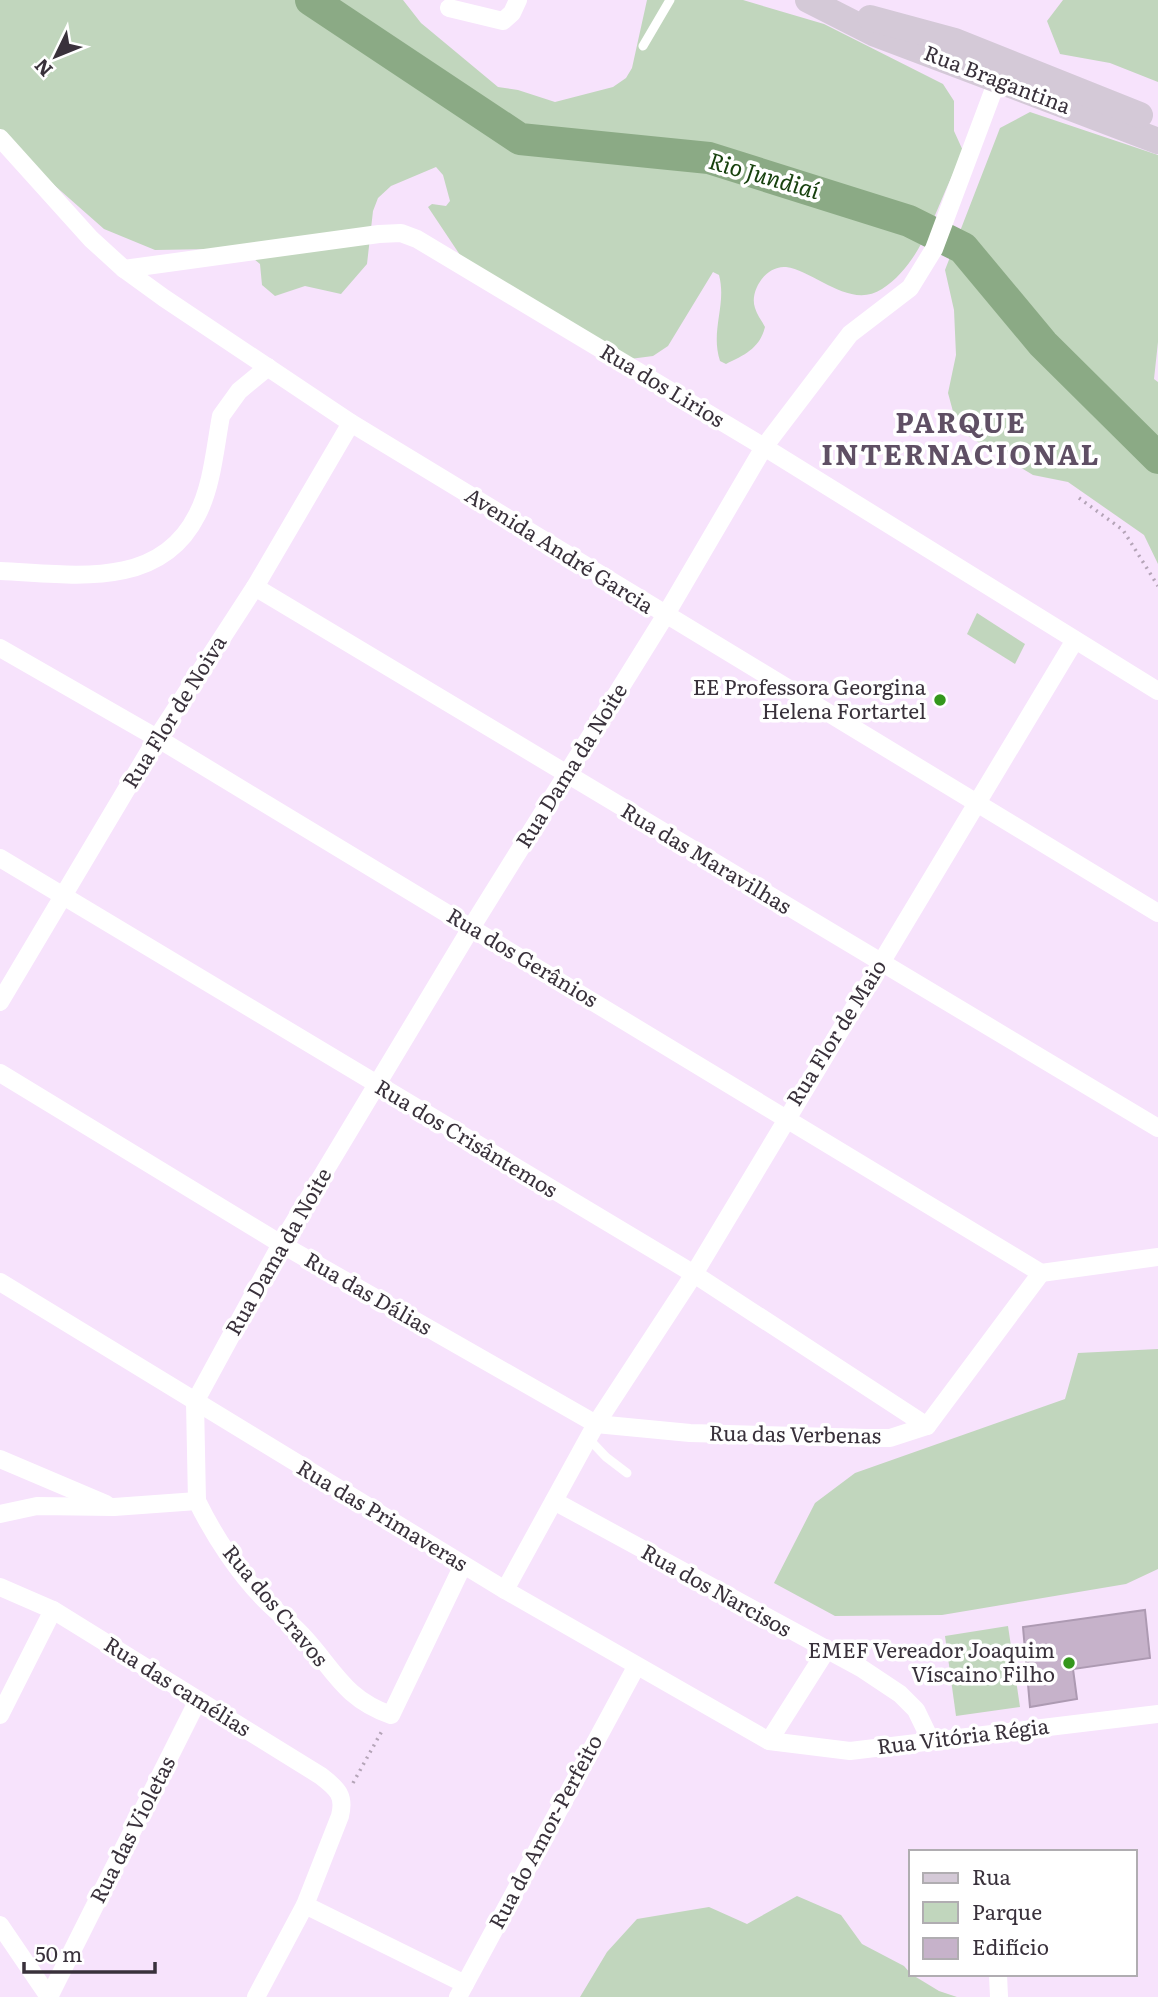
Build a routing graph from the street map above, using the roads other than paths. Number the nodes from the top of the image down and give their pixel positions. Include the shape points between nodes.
1 (518, 0) edge
2 (670, 0) edge
3 (808, 0) edge
4 (449, 8) dead end
5 (643, 46) dead end
6 (1001, 71) junction
7 (1158, 122) edge
8 (0, 138) edge
9 (1158, 141) edge
10 (124, 269) junction
11 (268, 367) junction
12 (351, 423) junction
13 (764, 447) junction
14 (0, 571) edge
15 (255, 587) junction
16 (665, 616) junction
17 (1075, 640) junction
18 (0, 648) edge
19 (1158, 691) edge
20 (157, 738) junction
21 (567, 775) junction
22 (975, 802) junction
23 (0, 858) edge
24 (62, 896) junction
25 (1158, 914) edge
26 (471, 928) junction
27 (880, 964) junction
28 (0, 1002) edge
29 (0, 1073) edge
30 (377, 1085) junction
31 (786, 1117) junction
32 (1158, 1128) edge
33 (281, 1244) junction
34 (1158, 1256) edge
35 (1041, 1273) junction
36 (694, 1275) junction
37 (0, 1282) edge
38 (195, 1402) junction
39 (927, 1426) junction
40 (592, 1431) junction
41 (0, 1459) edge
42 (627, 1473) dead end
43 (197, 1501) junction
44 (554, 1501) junction
45 (114, 1507) junction
46 (0, 1514) edge
47 (463, 1565) junction
48 (0, 1587) edge
49 (505, 1591) junction
50 (53, 1610) junction
51 (826, 1651) junction
52 (636, 1667) junction
53 (198, 1700) junction
54 (1158, 1714) edge
55 (0, 1715) edge
56 (769, 1741) junction
57 (931, 1741) junction
58 (305, 1905) junction
59 (0, 1925) edge
60 (998, 1976) edge
61 (462, 1990) edge
62 (49, 1997) edge
63 (256, 1997) edge
64 (999, 1997) edge

1 - 4 street via 503,21
2 - 5 lane
3 - 6 main road, Rua Bragantina via 840,13 910,27
6 - 7 main road, Rua Bragantina
6 - 9 main road, Rua Bragantina
6 - 13 street, Rua Dama da Noite via 934,249 910,288 850,334
8 - 10 street, Avenida André Garcia via 71,219
10 - 11 street, Avenida André Garcia
10 - 13 street, Rua dos Lirios via 401,233
11 - 12 street, Avenida André Garcia
11 - 14 street via 228,403 221,416 198,513 173,546 130,572
12 - 15 street, Rua Flor de Noiva
12 - 16 street, Avenida André Garcia
13 - 16 street, Rua Dama da Noite
13 - 17 street, Rua dos Lirios
15 - 20 street, Rua Flor de Noiva
15 - 21 street, Rua das Maravilhas
16 - 21 street, Rua Dama da Noite
16 - 22 street, Avenida André Garcia
17 - 19 street, Rua dos Lirios
17 - 22 street, Rua Flor de Maio
18 - 20 street, Rua dos Gerânios
20 - 24 street, Rua Flor de Noiva
20 - 26 street, Rua dos Gerânios
21 - 26 street, Rua Dama da Noite
21 - 27 street, Rua das Maravilhas
22 - 25 street, Avenida André Garcia
22 - 27 street, Rua Flor de Maio
23 - 24 street, Rua dos Crisântemos
24 - 28 street, Rua Flor de Noiva
24 - 30 street, Rua dos Crisântemos
26 - 30 street, Rua Dama da Noite
26 - 31 street, Rua dos Gerânios
27 - 31 street, Rua Flor de Maio
27 - 32 street, Rua das Maravilhas
29 - 33 street, Rua das Dálias
30 - 33 street, Rua Dama da Noite
30 - 36 street, Rua dos Crisântemos
31 - 35 street, Rua dos Gerânios
31 - 36 street, Rua Flor de Maio
33 - 38 street, Rua Dama da Noite
33 - 40 street, Rua das Dálias
34 - 35 street
35 - 39 street
36 - 39 street, Rua dos Crisântemos
36 - 40 street, Rua Flor de Maio
37 - 38 street, Rua das Primaveras
38 - 43 street, Rua Dama da Noite
38 - 47 street, Rua das Primaveras
39 - 40 street, Rua das Verbenas via 890,1438
40 - 42 lane via 611,1462
40 - 44 street
41 - 45 street
43 - 45 street
43 - 47 street, Rua dos Cravos via 246,1578 308,1642 342,1686 369,1707 391,1715
44 - 49 street
44 - 51 street, Rua dos Narcisos
45 - 46 street via 37,1506
47 - 49 street, Rua das Primaveras
48 - 50 street, Rua das camélias
49 - 52 street, Rua das Primaveras
50 - 53 street, Rua das camélias
50 - 55 street
51 - 56 street
51 - 57 street, Rua dos Narcisos via 900,1694 916,1710
52 - 56 street, Rua das Primaveras
52 - 61 street, Rua do Amor-Perfeito
53 - 58 street, Rua das camélias via 321,1776 344,1801
53 - 62 street, Rua das Violetas
54 - 57 street, Rua Vitória Régia
56 - 57 street, Rua Vitória Régia via 850,1751
58 - 61 street
58 - 63 street
59 - 62 street
60 - 64 street

